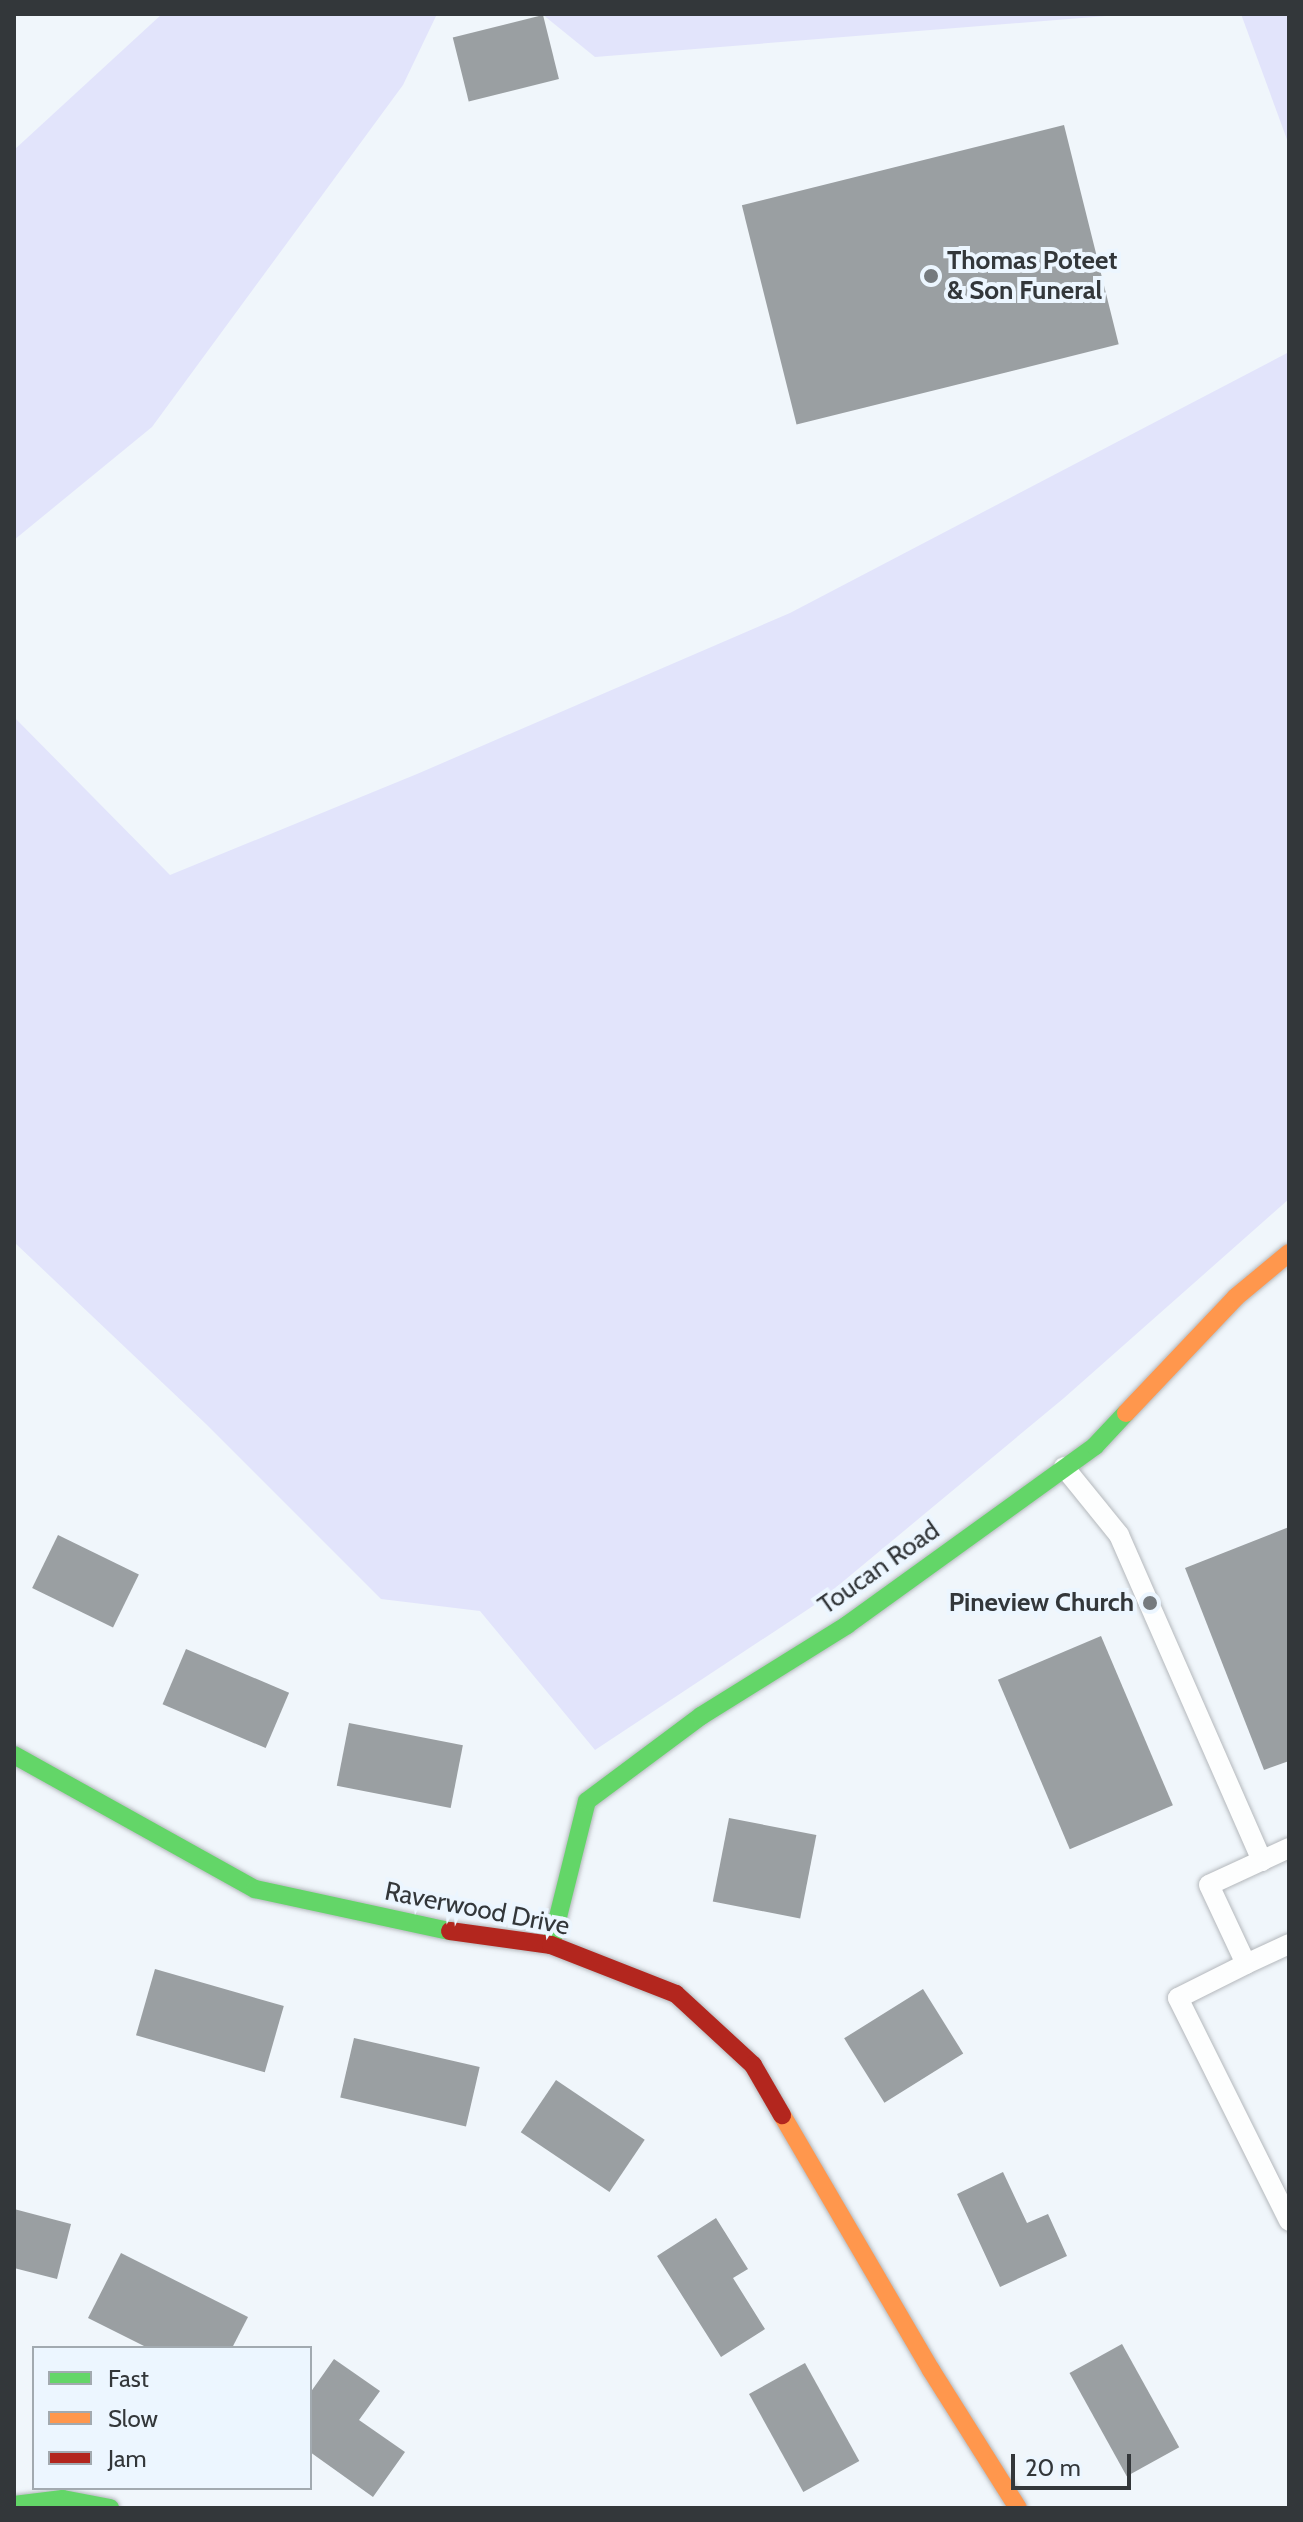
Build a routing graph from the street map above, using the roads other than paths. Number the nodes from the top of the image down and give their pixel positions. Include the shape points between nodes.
1 (1289, 1253) edge
2 (1064, 1467) junction
3 (14, 1755) edge
4 (1289, 1848) edge
5 (1262, 1861) junction
6 (1289, 1944) edge
7 (551, 1945) junction
8 (1246, 1964) junction
9 (1289, 2221) edge
10 (14, 2505) edge
11 (110, 2508) edge
12 (1018, 2508) edge

1 - 2 street, Toucan Road via 1236,1297 1095,1446
2 - 5 lane via 1119,1535
2 - 7 street, Toucan Road via 847,1625 701,1716 587,1801
3 - 7 street, Raverwood Drive via 255,1889 422,1927
4 - 5 lane
5 - 8 lane via 1209,1885
6 - 8 lane
7 - 12 street, Raverwood Drive via 676,1994 753,2065
8 - 9 lane via 1178,1998
10 - 11 street via 63,2499

